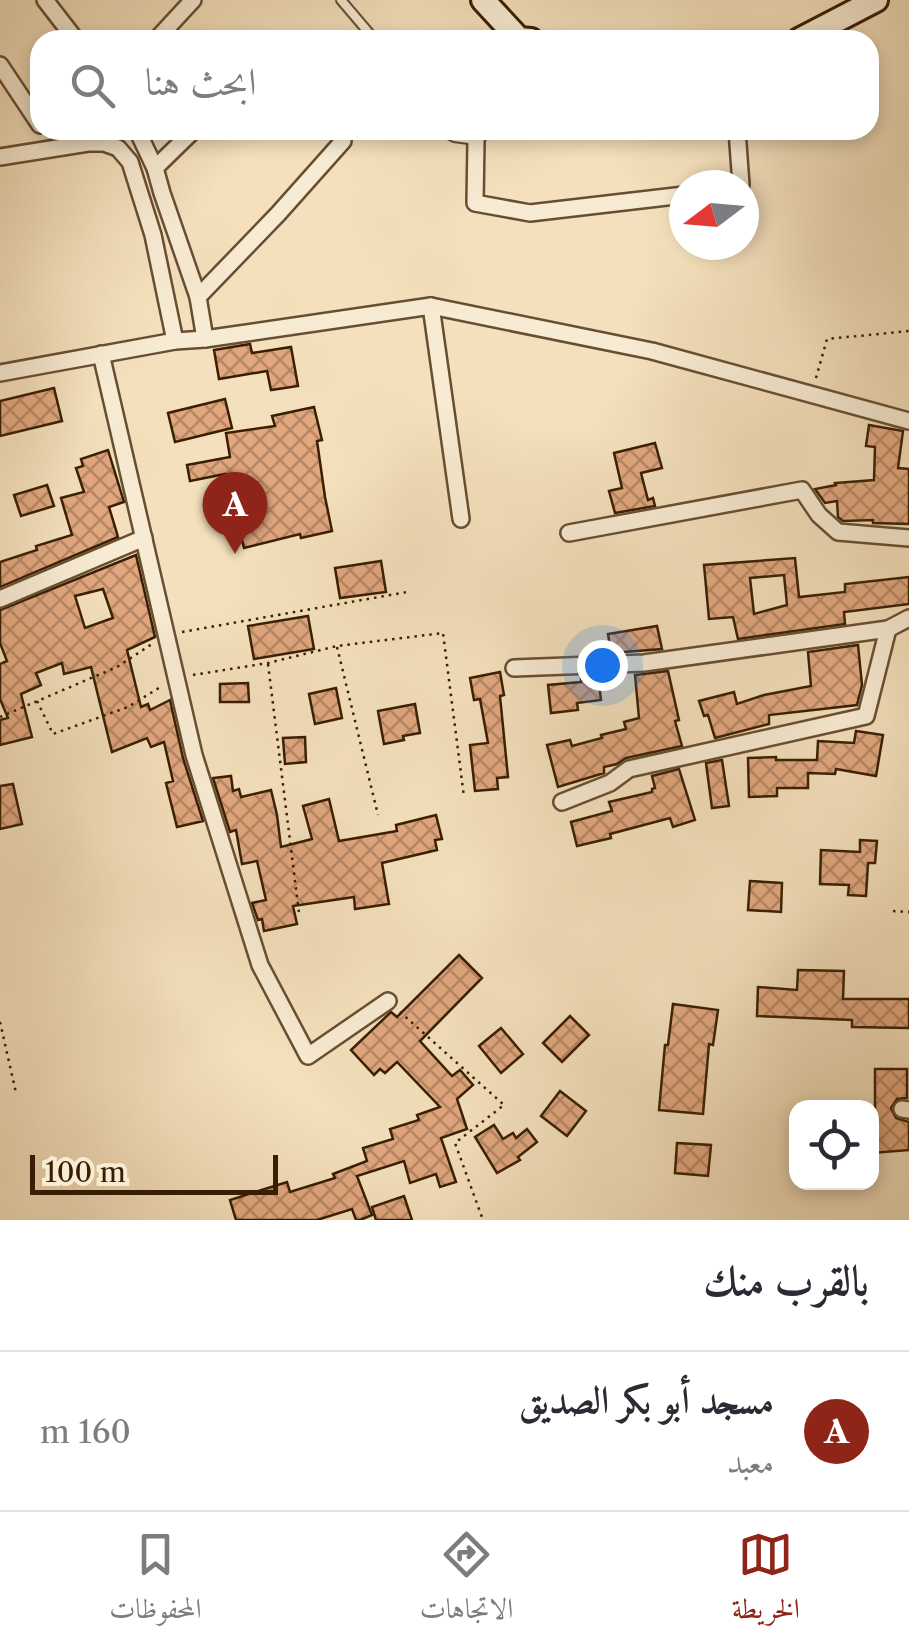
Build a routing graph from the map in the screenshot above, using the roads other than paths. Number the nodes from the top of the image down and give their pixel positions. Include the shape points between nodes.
1 (194, 0) edge
2 (341, 0) edge
3 (483, 0) edge
4 (876, 0) edge
5 (52, 3) edge
6 (70, 30) edge
7 (166, 30) edge
8 (366, 30) edge
9 (510, 30) edge
10 (818, 30) edge
11 (0, 66) edge
12 (30, 110) edge
13 (50, 140) edge
14 (142, 140) edge
15 (184, 140) edge
16 (478, 140) edge
17 (738, 140) edge
18 (343, 141) dead end
19 (54, 147) junction
20 (0, 157) edge
21 (156, 168) junction
22 (740, 170) edge
23 (669, 197) edge
24 (198, 297) junction
25 (432, 306) junction
26 (205, 339) junction
27 (175, 341) junction
28 (101, 354) junction
29 (0, 373) edge
30 (909, 420) edge
31 (461, 519) dead end
32 (569, 533) dead end
33 (144, 538) junction
34 (909, 538) edge
35 (0, 599) edge
36 (909, 618) edge
37 (888, 629) junction
38 (514, 668) dead end
39 (562, 802) dead end
40 (388, 1001) road end

1 - 7 street
2 - 8 lane
3 - 9 main road
4 - 10 main road
5 - 6 street
11 - 12 street
13 - 19 street
14 - 21 street
15 - 21 street
16 - 23 street via 474,203 530,213
17 - 22 street
18 - 24 street
19 - 20 street
19 - 27 street via 104,143 130,162
21 - 24 street
24 - 26 street
25 - 26 street
25 - 30 street via 652,351
25 - 31 street
26 - 27 street
27 - 28 street
28 - 29 street
28 - 33 street
32 - 34 street via 802,490 838,532
33 - 35 street
33 - 40 street via 194,755 260,965 308,1056
36 - 37 street
37 - 38 street via 644,663
37 - 39 street via 866,716 629,769 610,784

